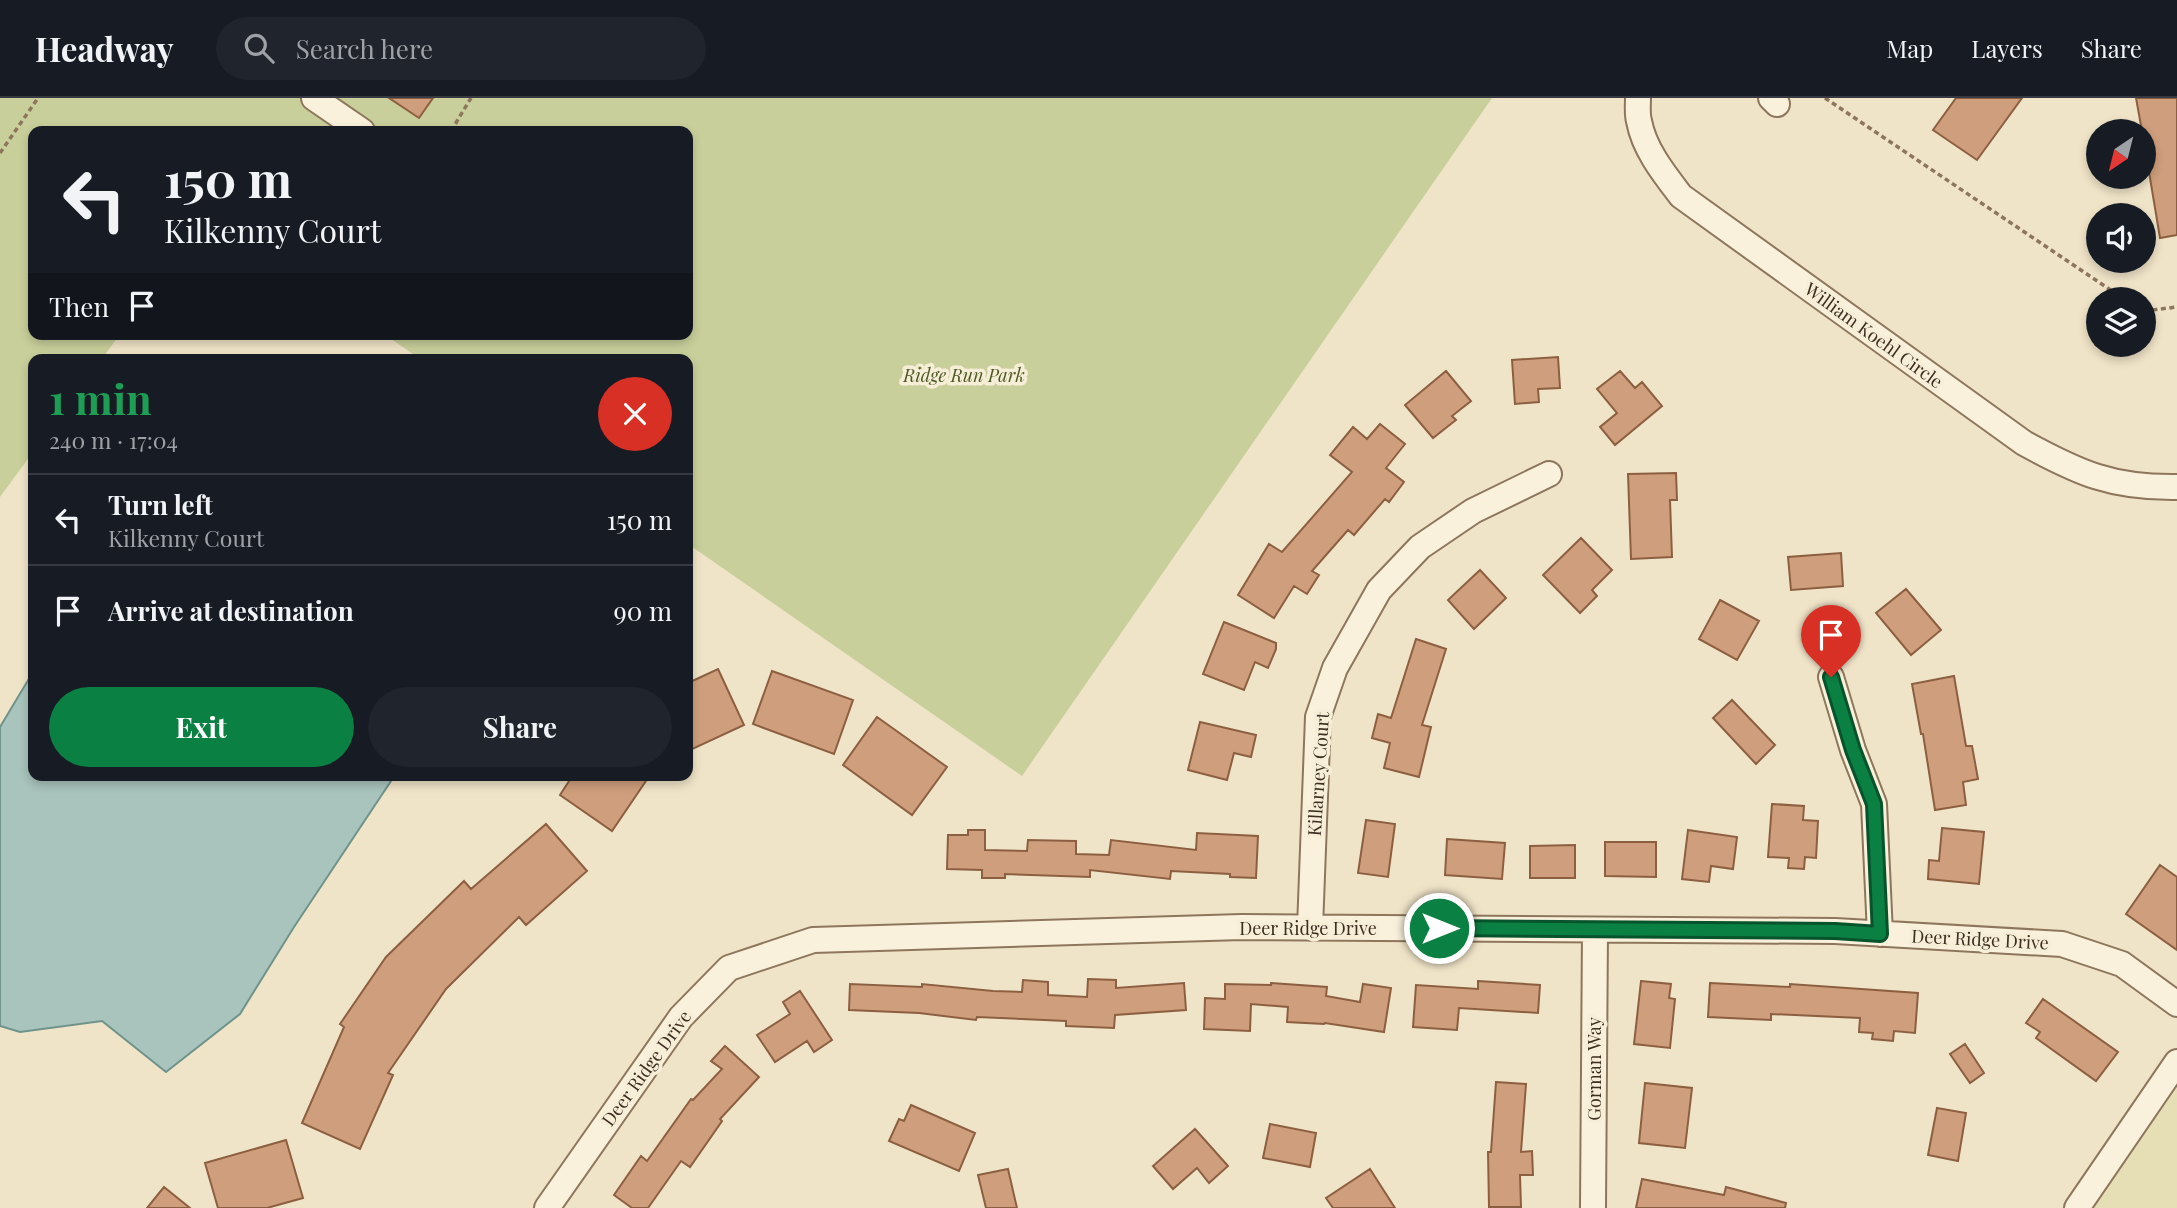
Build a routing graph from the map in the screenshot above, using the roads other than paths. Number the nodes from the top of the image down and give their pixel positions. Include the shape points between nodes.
1 (314, 98) edge
2 (1638, 98) edge
3 (355, 126) edge
4 (1549, 474) dead end
5 (2177, 487) edge
6 (1831, 677) dead end
7 (1310, 928) junction
8 (1594, 929) junction
9 (1880, 934) junction
10 (2177, 1004) edge
11 (2177, 1062) edge
12 (547, 1208) edge
13 (1593, 1208) edge
14 (2077, 1208) edge

1 - 3 street
2 - 5 street, William Koehl Circle via 1638,121 1647,144 1681,196 2024,443 2102,480 2149,488
4 - 7 street, Killarney Court via 1473,511 1420,547 1379,590 1335,668 1318,718
6 - 9 street via 1874,804
7 - 8 street, Deer Ridge Drive
7 - 12 street, Deer Ridge Drive via 813,940 729,968 681,1017
8 - 9 street, Deer Ridge Drive
8 - 13 street, Gorman Way
9 - 10 street, Deer Ridge Drive via 2062,944 2122,964
11 - 14 street

